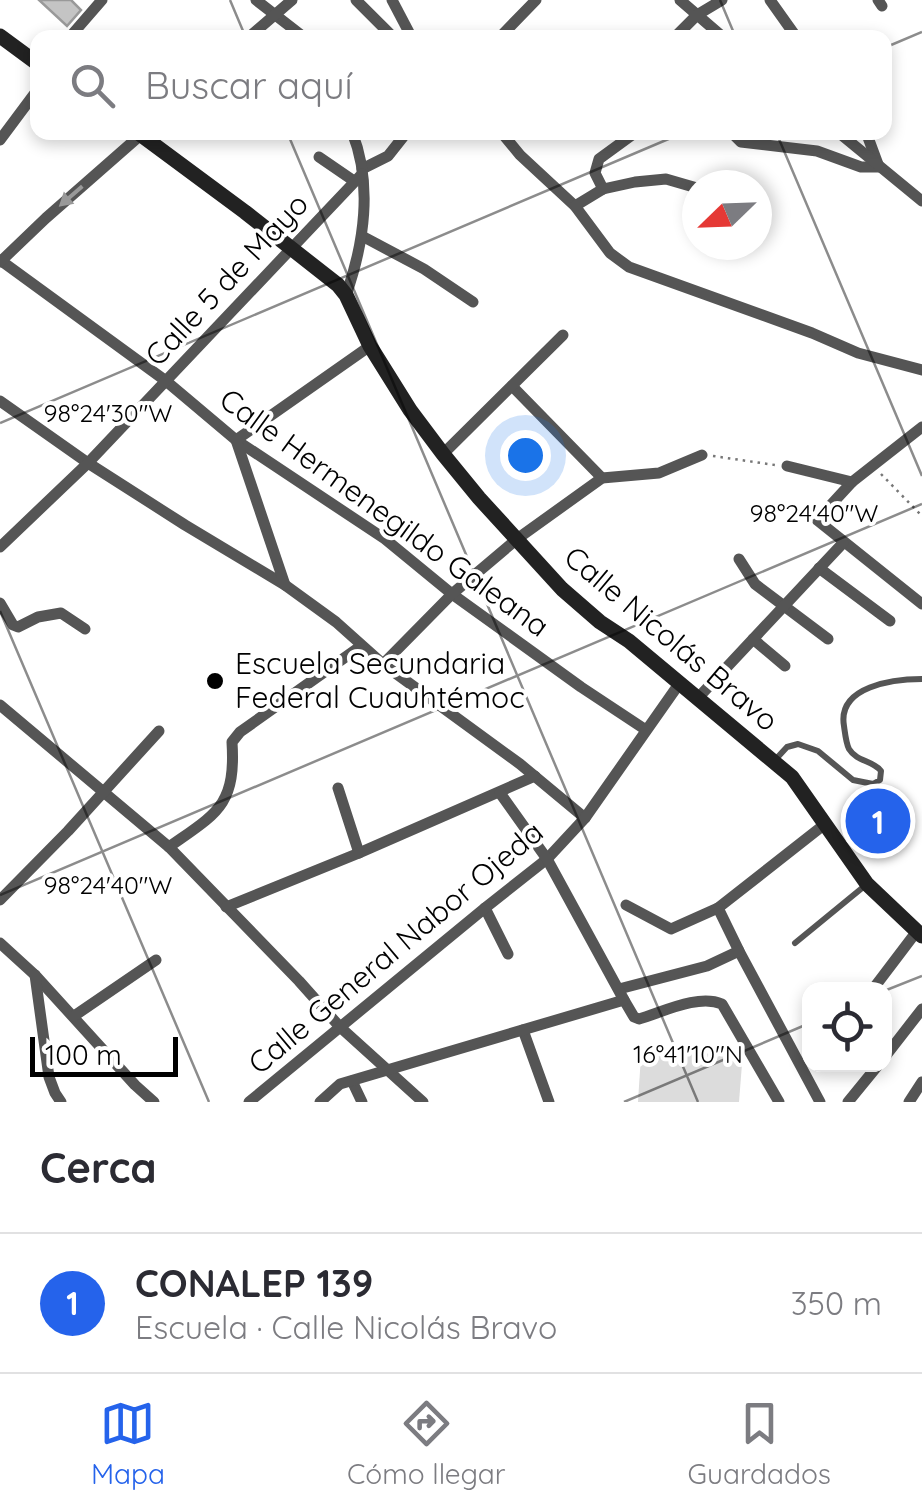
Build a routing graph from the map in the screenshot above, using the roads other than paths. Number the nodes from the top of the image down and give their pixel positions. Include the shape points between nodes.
1 (102, 0) edge
2 (256, 0) edge
3 (292, 0) edge
4 (356, 0) edge
5 (392, 0) edge
6 (536, 0) edge
7 (680, 0) edge
8 (722, 0) edge
9 (770, 0) edge
10 (275, 15) junction
11 (698, 15) junction
12 (76, 30) edge
13 (257, 30) edge
14 (294, 30) edge
15 (386, 30) edge
16 (408, 30) edge
17 (506, 30) edge
18 (682, 30) edge
19 (715, 30) edge
20 (791, 30) edge
21 (0, 36) edge
22 (30, 58) edge
23 (30, 100) edge
24 (0, 140) edge
25 (132, 140) edge
26 (149, 140) edge
27 (353, 140) edge
28 (401, 140) edge
29 (507, 140) edge
30 (625, 140) edge
31 (739, 140) edge
32 (847, 140) edge
33 (869, 140) edge
34 (319, 157) dead end
35 (879, 167) junction
36 (359, 175) junction
37 (682, 184) edge
38 (602, 189) junction
39 (922, 201) edge
40 (576, 206) junction
41 (362, 236) junction
42 (292, 250) junction
43 (0, 261) edge
44 (346, 295) junction
45 (473, 302) dead end
46 (563, 334) dead end
47 (370, 346) junction
48 (922, 370) edge
49 (166, 381) junction
50 (512, 386) junction
51 (0, 401) edge
52 (922, 426) edge
53 (236, 440) junction
54 (443, 454) junction
55 (702, 455) road end
56 (88, 463) junction
57 (786, 466) road end
58 (602, 478) junction
59 (852, 482) junction
60 (517, 539) junction
61 (843, 543) junction
62 (0, 547) edge
63 (739, 559) dead end
64 (819, 568) junction
65 (286, 585) junction
66 (452, 594) junction
67 (0, 603) edge
68 (922, 604) edge
69 (783, 605) junction
70 (890, 621) dead end
71 (85, 629) dead end
72 (753, 638) junction
73 (828, 640) dead end
74 (361, 646) junction
75 (382, 664) junction
76 (785, 666) dead end
77 (922, 679) edge
78 (679, 684) junction
79 (697, 699) junction
80 (0, 704) edge
81 (159, 730) dead end
82 (646, 730) junction
83 (774, 761) junction
84 (535, 776) junction
85 (338, 788) dead end
86 (103, 793) junction
87 (500, 793) junction
88 (585, 818) junction
89 (825, 824) junction
90 (169, 847) junction
91 (358, 853) junction
92 (547, 859) junction
93 (867, 884) junction
94 (0, 900) edge
95 (626, 904) dead end
96 (226, 907) junction
97 (485, 908) junction
98 (718, 908) junction
99 (920, 933) edge
100 (0, 943) edge
101 (794, 943) dead end
102 (738, 951) junction
103 (508, 954) dead end
104 (156, 960) dead end
105 (35, 975) junction
106 (880, 982) edge
107 (622, 994) junction
108 (922, 1008) edge
109 (74, 1016) junction
110 (340, 1028) junction
111 (522, 1030) junction
112 (892, 1047) edge
113 (386, 1070) junction
114 (810, 1072) edge
115 (872, 1072) edge
116 (807, 1076) junction
117 (352, 1081) junction
118 (922, 1082) edge
119 (818, 1097) edge
120 (61, 1102) edge
121 (154, 1102) edge
122 (249, 1102) edge
123 (320, 1102) edge
124 (362, 1102) edge
125 (422, 1102) edge
126 (549, 1102) edge
127 (778, 1102) edge
128 (804, 1102) edge
129 (848, 1102) edge
130 (909, 1102) edge

1 - 12 street
2 - 10 street
3 - 10 street
4 - 15 street
5 - 16 street
6 - 17 street
7 - 11 street
8 - 11 street
9 - 20 street
10 - 13 street
10 - 14 street
11 - 18 street
11 - 19 street
21 - 22 street
23 - 24 street
25 -> 43 street
26 - 42 street, Calle Nicolás Bravo
27 - 36 street
28 - 36 street, Calle 5 de Mayo
29 - 40 street
30 - 38 street via 599,160 595,173
31 - 35 street
32 - 35 street
33 - 35 street
34 - 36 street
35 - 39 street
36 - 41 street
36 - 42 street, Calle 5 de Mayo
37 - 38 street via 666,179
38 - 40 street
40 - 48 street via 610,253 629,267 858,353
41 - 44 street
41 - 45 street
42 - 44 street, Calle Nicolás Bravo
42 - 49 street, Calle 5 de Mayo
43 - 49 street, Calle Hermenegildo Galeana
44 - 47 street, Calle Nicolás Bravo
46 - 50 street
47 - 53 street
47 - 54 street, Calle Nicolás Bravo
49 - 53 street, Calle Hermenegildo Galeana
49 - 56 street, Calle 5 de Mayo
50 - 54 street
50 - 58 street
51 - 56 street
52 - 59 street
53 - 65 street
53 - 66 street, Calle Hermenegildo Galeana via 386,539
54 - 60 street, Calle Nicolás Bravo
55 - 58 street via 659,473
56 - 62 street, Calle 5 de Mayo
56 - 65 street
57 - 59 street
58 - 60 street
59 - 61 street via 817,520
60 - 66 street
60 - 78 street, Calle Nicolás Bravo via 562,589
61 - 64 street
61 - 68 street
63 - 69 street via 755,584
64 - 69 street
64 - 70 street
65 - 74 street
66 - 75 street
66 - 82 street, Calle Hermenegildo Galeana
67 - 71 street via 18,627 61,613
69 - 72 street
69 - 73 street
72 - 76 street
72 - 79 street
74 - 75 street
74 - 90 street via 240,732 232,742 229,794
75 - 84 street
77 - 83 lane via 864,689 842,716 848,749 881,771 873,784 854,780 798,744
78 - 79 street, Calle Nicolás Bravo
78 - 82 street, Calle General Nabor Ojeda
79 - 83 street, Calle Nicolás Bravo
80 - 86 street
81 - 86 street
82 - 88 street, Calle General Nabor Ojeda
83 - 89 street, Calle Nicolás Bravo
84 - 87 street
84 - 88 street
85 - 91 street
86 - 90 street
86 - 94 street
87 - 91 street
87 - 92 street
88 - 92 street, Calle General Nabor Ojeda
89 - 93 street, Calle Nicolás Bravo
89 - 98 street
90 - 96 street
91 - 96 street
92 - 97 street, Calle General Nabor Ojeda
92 - 107 street
93 - 99 street, Calle Nicolás Bravo
93 - 101 lane
95 - 98 street via 672,929
96 - 110 street
97 - 103 street
97 - 110 street, Calle General Nabor Ojeda
98 - 102 street
99 - 106 street
100 - 105 street
102 - 107 street
102 - 116 street
104 - 109 street
105 - 109 street
105 - 120 street via 49,1078
107 - 111 street
107 - 127 street via 639,1019 692,1003 722,1004
108 - 112 street
109 - 121 street
110 - 113 street
110 - 122 street, Calle General Nabor Ojeda
111 - 113 street
111 - 126 street
113 - 117 street
113 - 125 street
114 - 116 street
115 - 129 street
116 - 119 street
117 - 123 street
117 - 124 street
118 - 130 street
119 - 128 street

